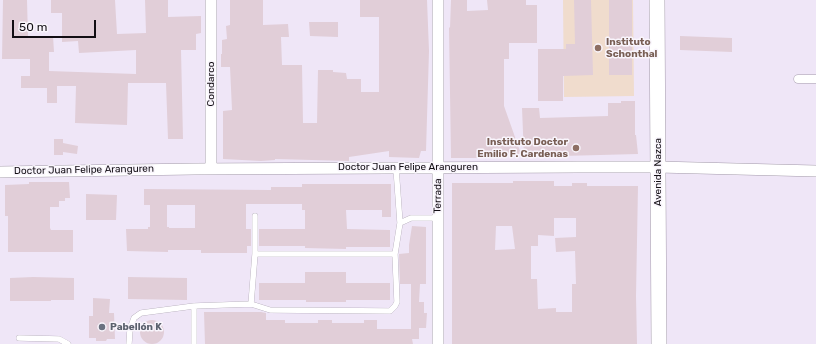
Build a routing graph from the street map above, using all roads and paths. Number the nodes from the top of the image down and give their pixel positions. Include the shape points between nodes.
1 (211, 0) edge
2 (438, 0) edge
3 (657, 0) edge
4 (798, 79) dead end
5 (816, 79) edge
6 (438, 167) junction
7 (658, 167) junction
8 (396, 168) junction
9 (212, 169) junction
10 (816, 171) edge
11 (0, 172) edge
12 (255, 216) dead end
13 (438, 218) junction
14 (400, 223) junction
15 (255, 254) junction
16 (395, 254) junction
17 (252, 304) junction
18 (194, 306) junction
19 (19, 338) dead end
20 (68, 344) edge
21 (129, 344) edge
22 (194, 344) edge
23 (438, 344) edge
24 (659, 344) edge

1 - 9 street, Condarco
2 - 6 street, Terrada
3 - 7 main road, Avenida Nazca
4 - 5 street
6 - 7 street, Doctor Juan Felipe Aranguren
6 - 8 street, Doctor Juan Felipe Aranguren
6 - 13 street, Terrada
7 - 10 street, Doctor Juan Felipe Aranguren
7 - 24 main road, Avenida Nazca
8 - 9 street, Doctor Juan Felipe Aranguren
8 - 14 lane
9 - 11 street, Doctor Juan Felipe Aranguren
12 - 15 lane
13 - 14 lane via 411,218
13 - 23 street, Terrada
14 - 16 lane
15 - 16 lane
15 - 17 lane
16 - 17 lane via 397,302 390,311 270,310
17 - 18 lane
18 - 21 lane via 141,313 134,318
18 - 22 lane
19 - 20 lane via 59,339

